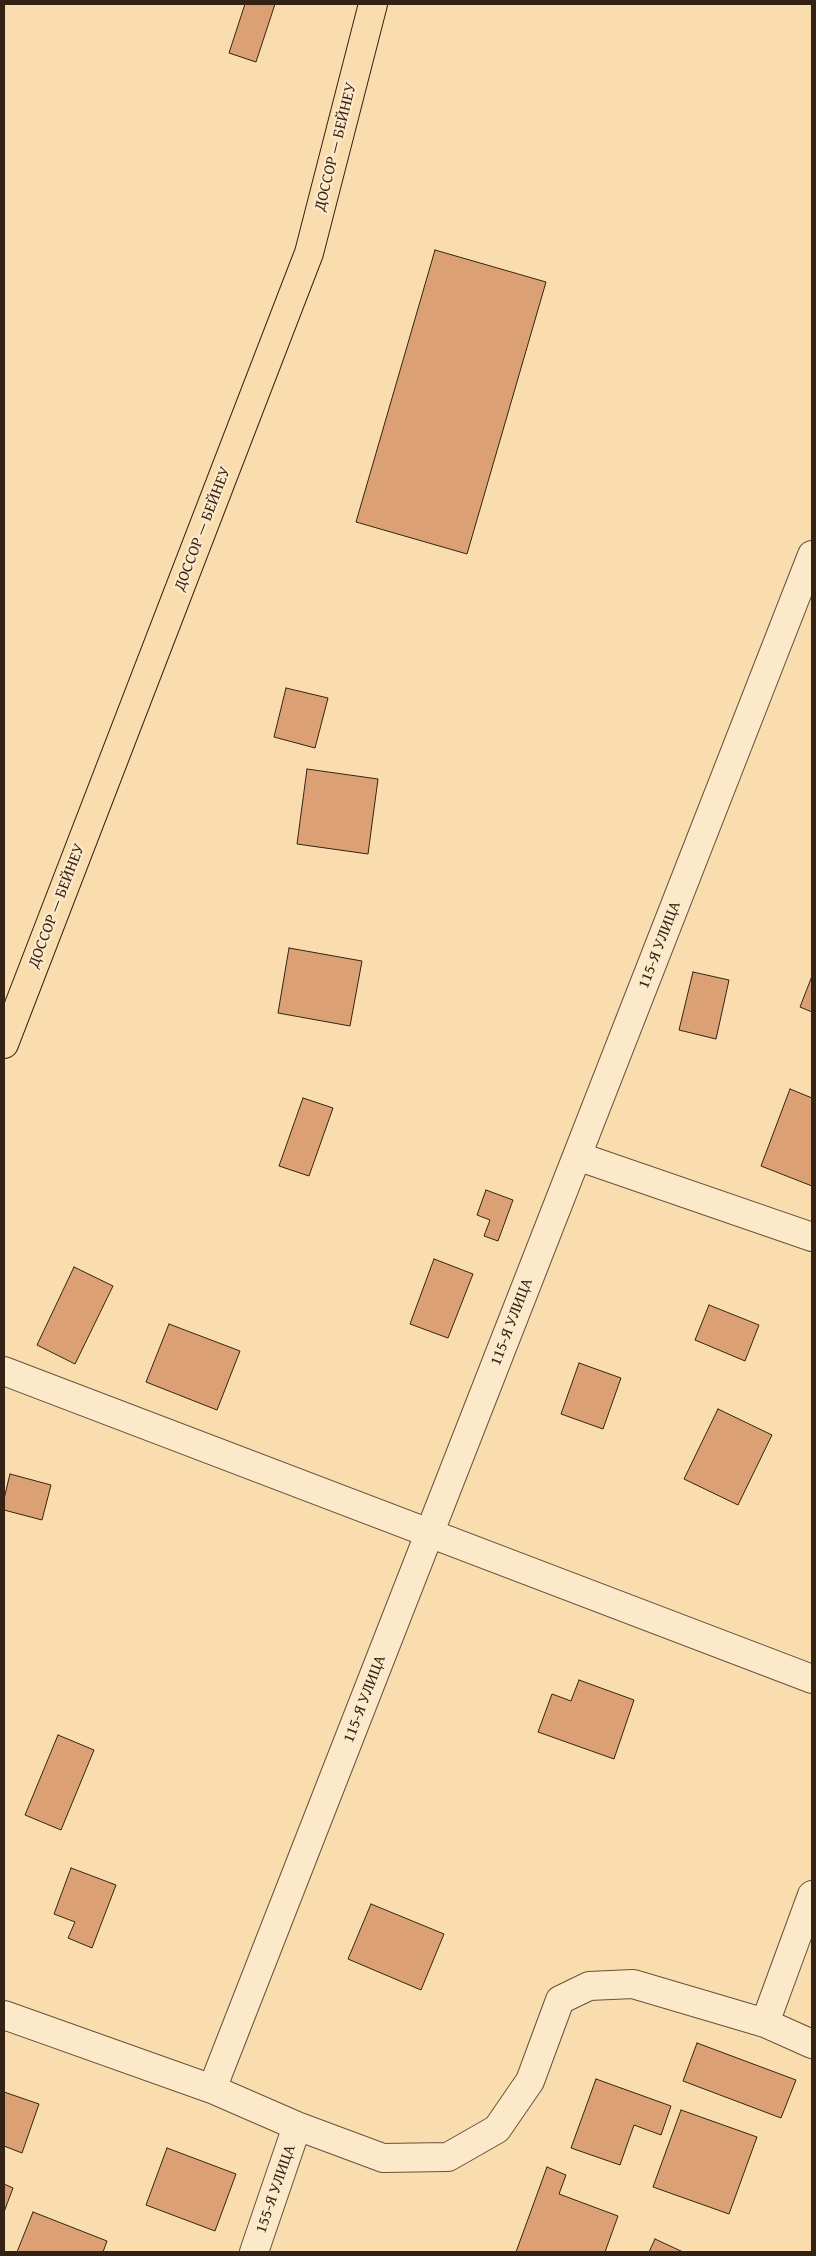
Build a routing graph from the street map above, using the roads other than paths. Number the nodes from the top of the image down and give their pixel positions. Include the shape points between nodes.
1 (373, 4) edge
2 (812, 555) edge
3 (4, 1044) edge
4 (577, 1156) junction
5 (812, 1237) edge
6 (4, 1371) edge
7 (430, 1533) junction
8 (812, 1679) edge
9 (812, 1895) edge
10 (4, 2015) edge
11 (765, 2022) junction
12 (812, 2044) edge
13 (212, 2089) junction
14 (297, 2126) junction
15 (254, 2252) edge

1 - 3 highway, ДОССОР — БЕЙНЕУ via 309,253
2 - 4 street, 115-Я УЛИЦА
4 - 5 street
4 - 7 street, 115-Я УЛИЦА
6 - 7 street
7 - 8 street
7 - 13 street, 115-Я УЛИЦА
9 - 11 street
10 - 13 street
11 - 12 street
11 - 14 street via 633,1984 589,1986 560,2000 530,2081 497,2129 448,2156 383,2158
13 - 14 street
14 - 15 street, 155-Я УЛИЦА

